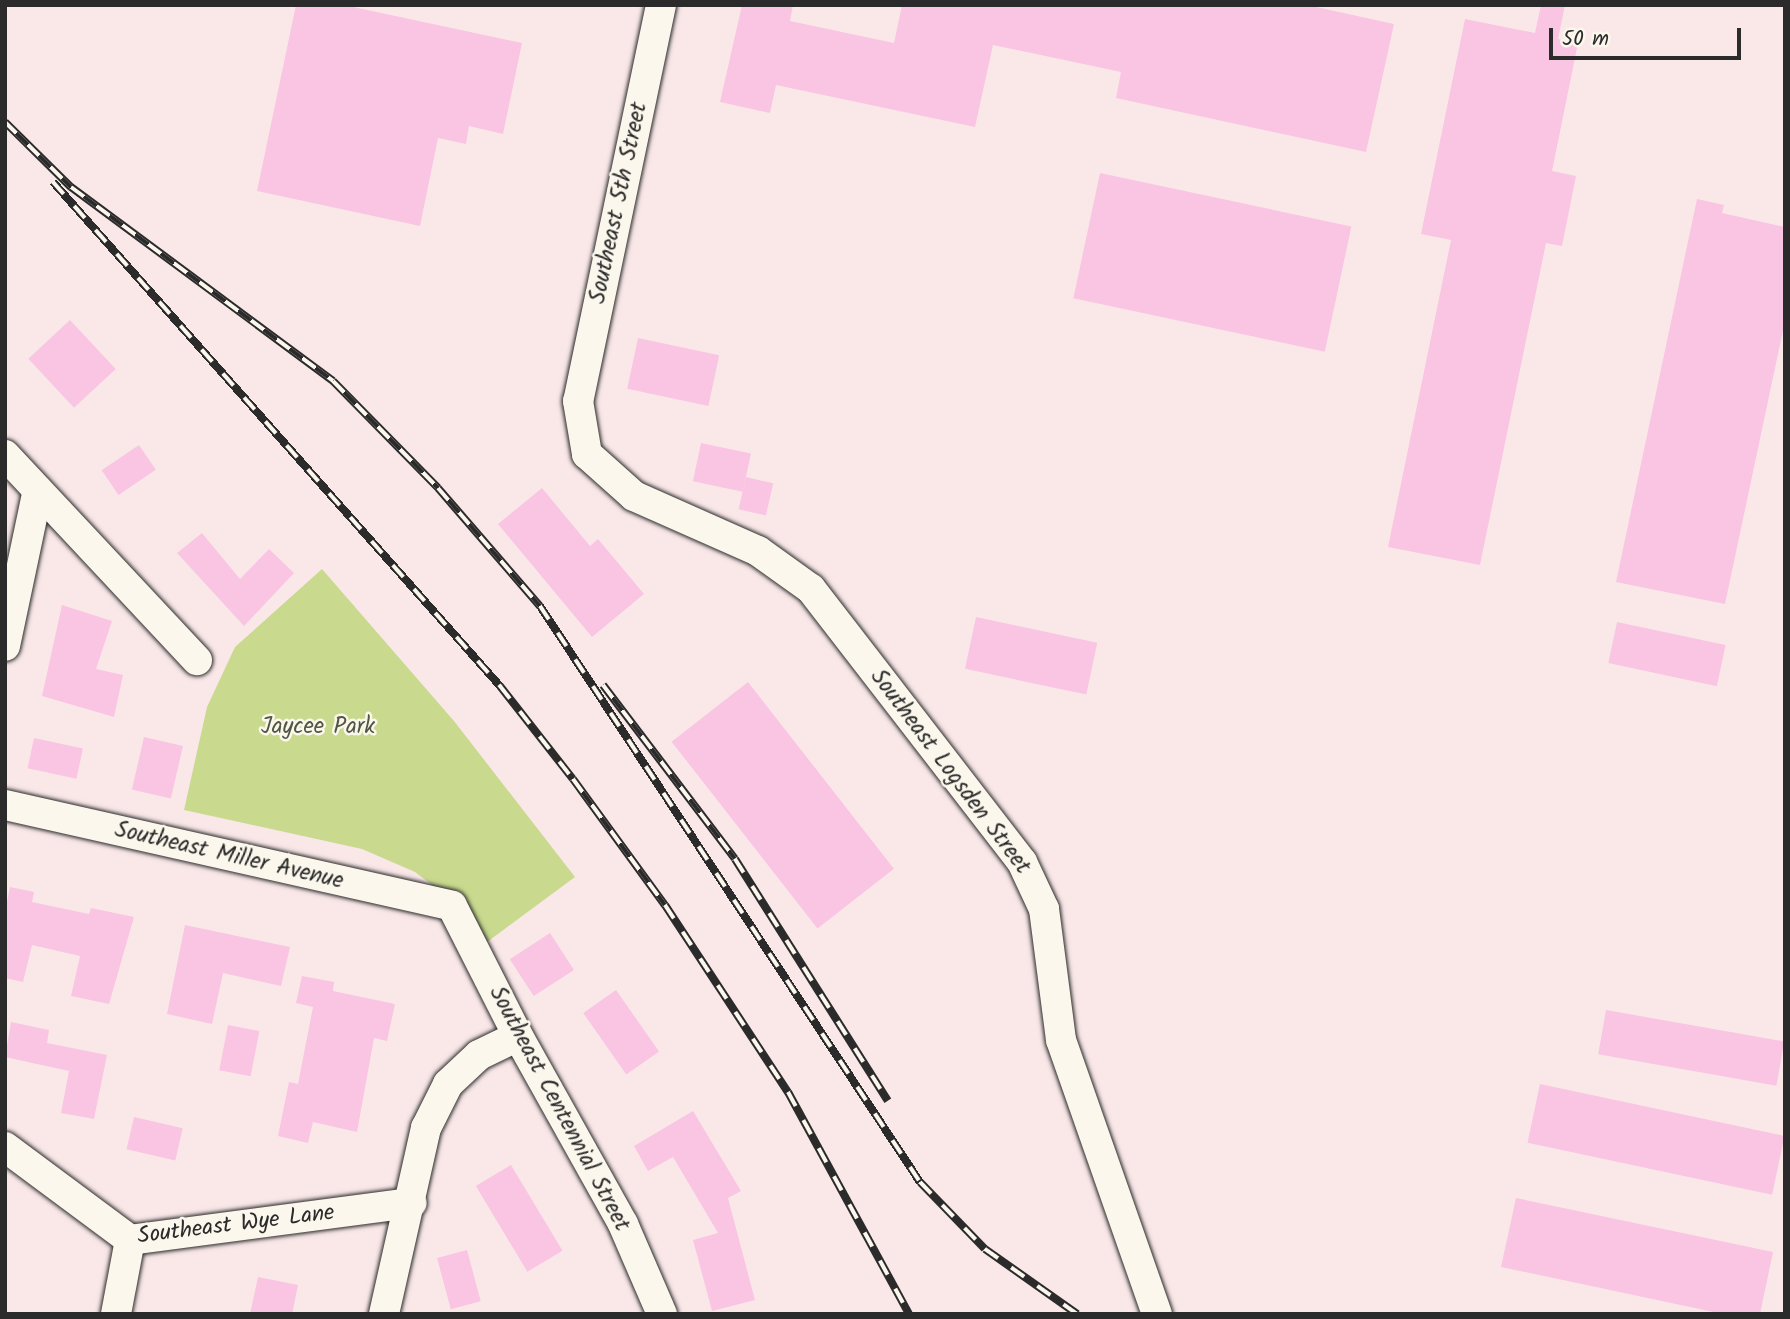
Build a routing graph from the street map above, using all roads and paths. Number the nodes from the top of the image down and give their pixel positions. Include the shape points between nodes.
1 (661, 5) edge
2 (578, 401) joint
3 (5, 455) edge
4 (38, 490) junction
5 (5, 646) edge
6 (197, 660) dead end
7 (5, 805) edge
8 (452, 906) joint
9 (518, 1037) junction
10 (5, 1147) edge
11 (412, 1203) junction
12 (130, 1240) junction
13 (116, 1314) edge
14 (384, 1314) edge
15 (662, 1314) edge
16 (1157, 1314) edge

1 - 2 street, Southeast 5th Street
2 - 16 street, Southeast Logsden Street via 587,454 634,496 758,551 811,589 1022,862 1044,909 1061,1040
3 - 4 street
4 - 5 street
4 - 6 street
7 - 8 street, Southeast Miller Avenue
8 - 9 street, Southeast Centennial Street
9 - 11 street via 479,1055 448,1084 426,1128
9 - 15 street, Southeast Centennial Street via 623,1224
10 - 12 street, Southeast Wye Lane
11 - 12 street, Southeast Wye Lane
11 - 14 street via 393,1263
12 - 13 street

